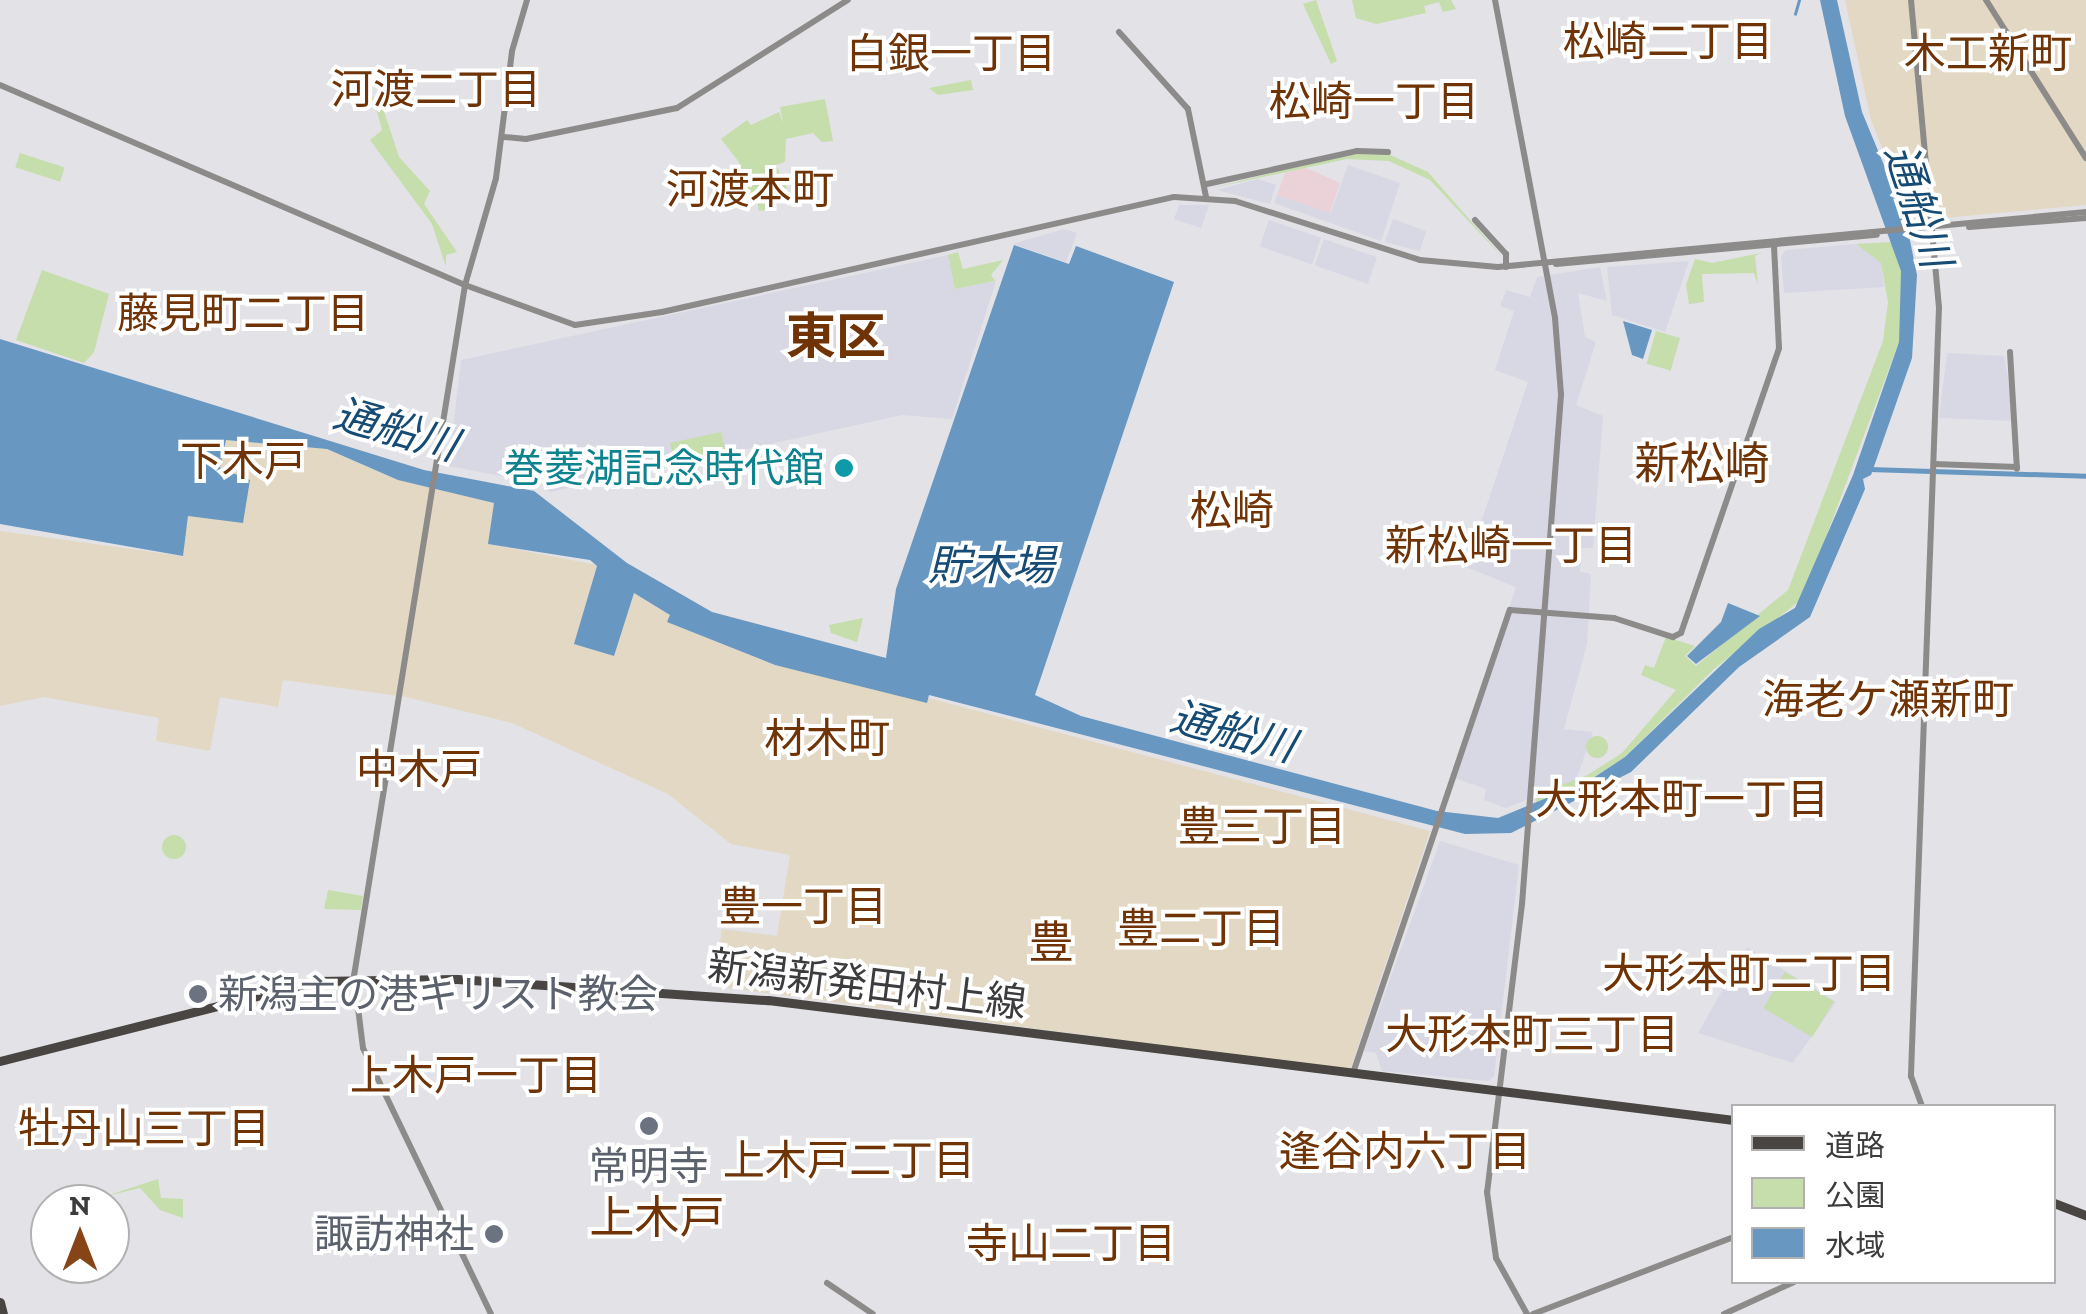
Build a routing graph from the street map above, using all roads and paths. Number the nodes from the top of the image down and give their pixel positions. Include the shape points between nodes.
1 (527, 0) edge
2 (848, 0) edge
3 (1495, 0) edge
4 (1911, 0) edge
5 (1986, 0) edge
6 (1119, 32) dead end
7 (0, 85) edge
8 (504, 137) junction
9 (1388, 152) dead end
10 (2086, 158) edge
11 (1207, 184) junction
12 (1206, 197) junction
13 (2086, 215) edge
14 (1475, 220) dead end
15 (1924, 228) junction
16 (1884, 232) junction
17 (1774, 246) junction
18 (1545, 263) junction
19 (1506, 267) junction
20 (465, 284) junction
21 (2010, 352) dead end
22 (1932, 469) junction
23 (1545, 613) junction
24 (354, 976) junction
25 (0, 1061) edge
26 (1354, 1073) junction
27 (1498, 1091) junction
28 (1921, 1104) edge
29 (1731, 1120) edge
30 (2056, 1204) edge
31 (2086, 1214) edge
32 (1731, 1239) edge
33 (826, 1283) dead end
34 (1790, 1284) edge
35 (0, 1302) edge
36 (3, 1314) edge
37 (491, 1314) edge
38 (873, 1314) edge
39 (1530, 1314) edge
40 (1724, 1314) edge

1 - 8 street via 512,51
2 - 8 street via 677,108 526,139
3 - 18 street
4 - 15 street
5 - 10 street
6 - 11 street via 1188,108
7 - 20 street
8 - 20 street
9 - 11 street via 1356,151
11 - 12 street
12 - 19 street via 1401,256
12 - 20 street via 1148,201 593,324 550,320
13 - 15 street
14 - 19 street via 1506,254
15 - 16 street
15 - 22 street via 1938,267
16 - 17 street
16 - 18 street
17 - 18 street
17 - 23 street via 1779,348 1681,634 1614,618
18 - 19 street
18 - 23 street via 1561,395
20 - 24 street
21 - 22 street via 2017,468
22 - 28 street via 1911,1076
23 - 26 street via 1508,612
23 - 27 street
24 - 25 main road, 新潟新発田村上線
24 - 26 main road, 新潟新発田村上線 via 708,994
24 - 37 street via 363,1048
26 - 27 main road, 新潟新発田村上線
27 - 29 main road, 新潟新発田村上線
27 - 39 street via 1487,1218 1496,1258
30 - 31 main road
32 - 39 street
33 - 38 street
34 - 40 street
35 - 36 main road

